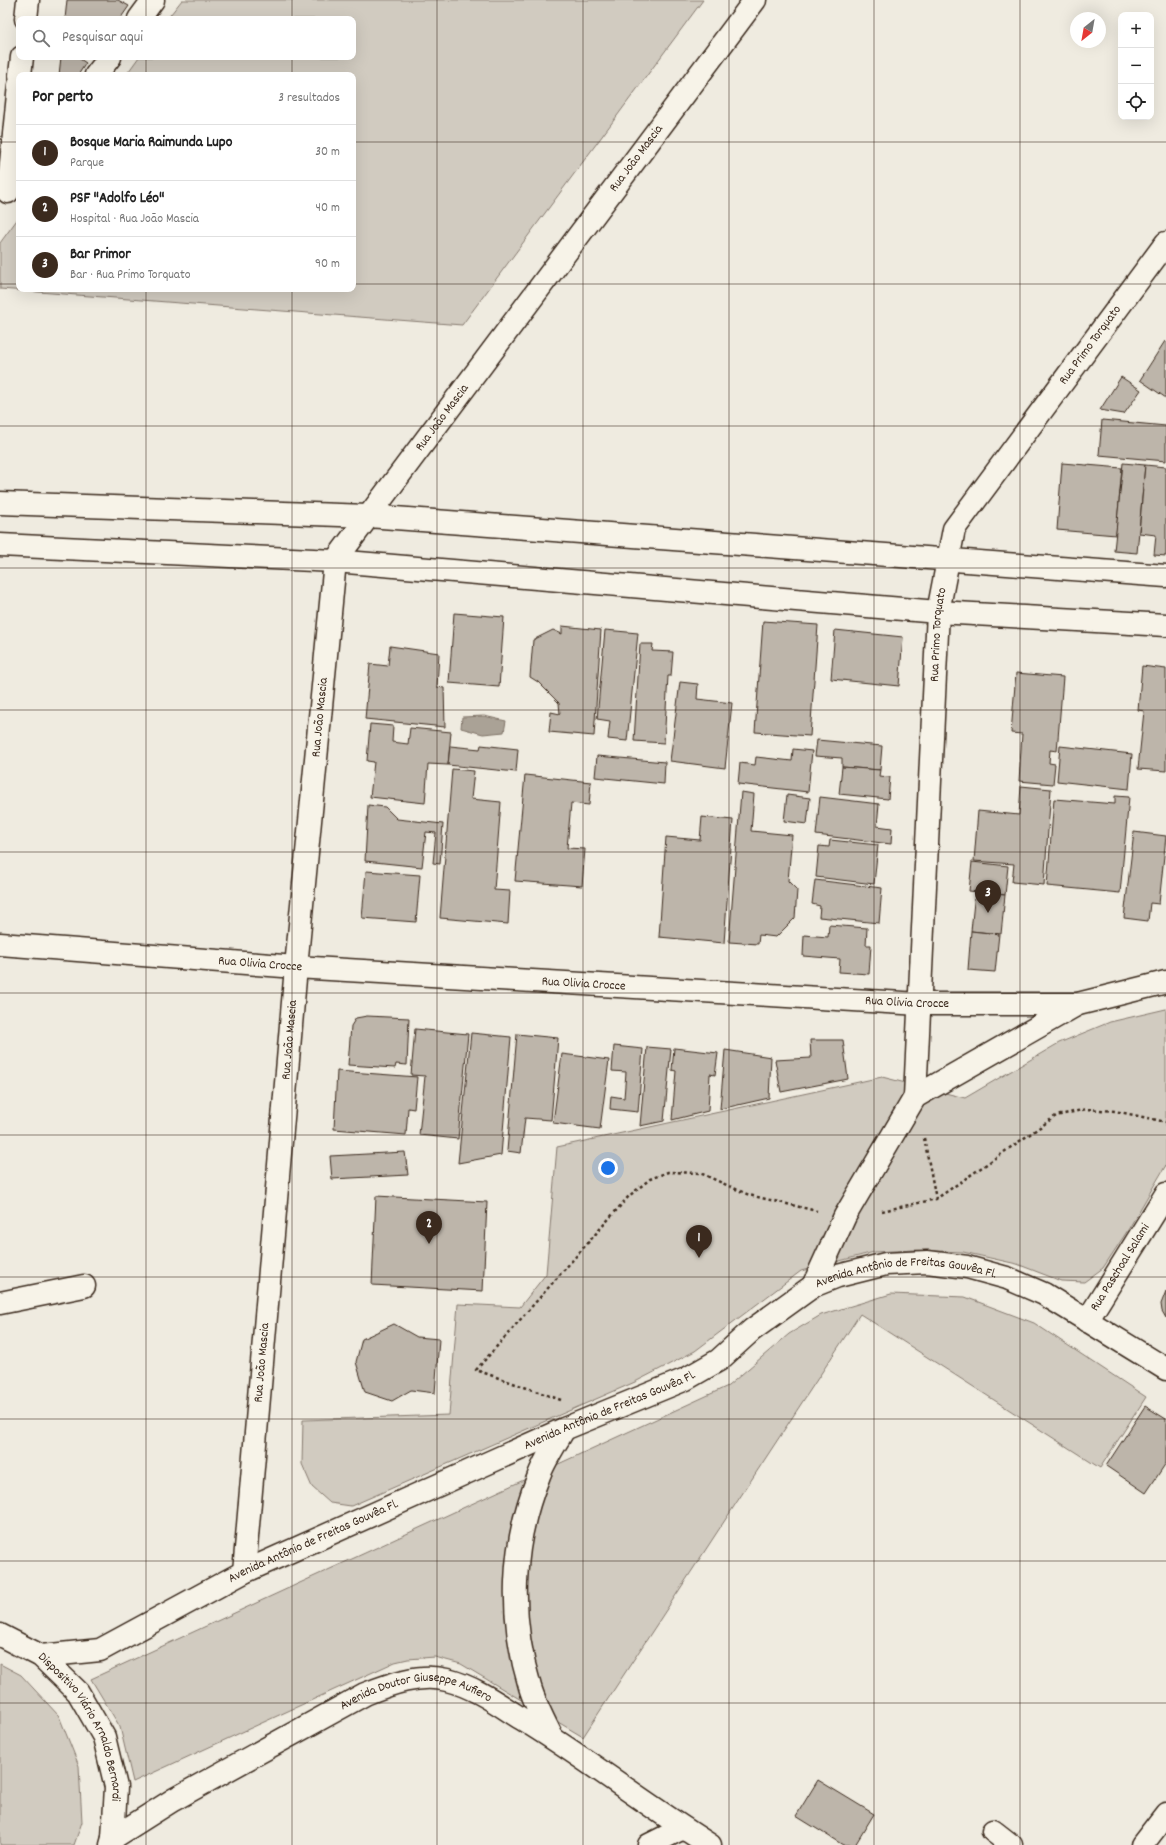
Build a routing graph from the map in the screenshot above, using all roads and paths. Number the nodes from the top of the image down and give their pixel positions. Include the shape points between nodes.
1 (28, 0) edge
2 (153, 0) edge
3 (755, 0) edge
4 (26, 16) edge
5 (141, 16) edge
6 (22, 60) edge
7 (108, 60) edge
8 (20, 72) edge
9 (98, 72) edge
10 (16, 116) edge
11 (9, 190) edge
12 (1166, 243) edge
13 (0, 503) edge
14 (368, 516) junction
15 (0, 545) edge
16 (947, 558) junction
17 (335, 561) junction
18 (1166, 576) edge
19 (938, 612) junction
20 (1166, 625) edge
21 (0, 944) edge
22 (296, 967) junction
23 (1166, 982) edge
24 (920, 1004) junction
25 (1078, 1004) junction
26 (915, 1097) junction
27 (1166, 1122) edge
28 (1166, 1194) edge
29 (936, 1199) junction
30 (845, 1216) junction
31 (84, 1286) dead end
32 (813, 1286) junction
33 (0, 1303) edge
34 (1087, 1321) junction
35 (1166, 1369) edge
36 (603, 1414) junction
37 (564, 1429) junction
38 (244, 1572) junction
39 (0, 1635) edge
40 (41, 1656) junction
41 (552, 1737) junction
42 (1166, 1814) edge
43 (683, 1828) junction
44 (993, 1832) dead end
45 (112, 1842) edge
46 (649, 1845) edge
47 (710, 1845) edge
48 (1011, 1845) edge
49 (1142, 1845) edge

1 - 4 street
2 - 5 street
3 - 14 street, Rua João Mascia
6 - 8 street
7 - 9 street
10 - 11 street
12 - 16 street, Rua Primo Torquato via 954,529
13 - 14 street
14 - 16 street
14 - 17 street, Rua João Mascia
15 - 17 street
16 - 18 street
16 - 19 street, Rua Primo Torquato
17 - 19 street
17 - 22 street, Rua João Mascia
19 - 20 street
19 - 24 street, Rua Primo Torquato
21 - 22 street, Rua Olivia Crocce
22 - 24 street, Rua Olivia Crocce
22 - 38 street, Rua João Mascia
23 - 25 street, Rua Olivia Crocce
24 - 25 street, Rua Olivia Crocce
24 - 26 street, Rua Primo Torquato
25 - 26 street
26 - 29 path
26 - 30 street
27 - 29 path via 1115,1111 1086,1109 1056,1116
28 - 34 street, Rua Paschoal Salami
29 - 30 path
30 - 32 street
30 - 36 path via 749,1194 700,1173 668,1172 650,1179 629,1196 476,1370
31 - 33 street
32 - 34 street, Avenida Antônio de Freitas Gouvêa Fl. via 838,1276 886,1264 927,1262 967,1267 1006,1278 1044,1294
32 - 36 street, Avenida Antônio de Freitas Gouvêa Fl. via 752,1330 719,1360 686,1379
34 - 35 street, Avenida Antônio de Freitas Gouvêa Fl.
36 - 37 street, Avenida Antônio de Freitas Gouvêa Fl.
37 - 38 street, Avenida Antônio de Freitas Gouvêa Fl.
37 - 41 street via 538,1477 521,1528 515,1581 518,1635 530,1688
38 - 40 street, Avenida Antônio de Freitas Gouvêa Fl. via 100,1650
39 - 40 street, Dispositivo Viário Arnaldo Bernardi
40 - 45 street, Dispositivo Viário Arnaldo Bernardi via 78,1692 104,1737 116,1787
41 - 43 street, Avenida Doutor Giuseppe Aufiero
41 - 45 street, Avenida Doutor Giuseppe Aufiero via 476,1690 446,1680 420,1678 390,1684 365,1694 180,1796
42 - 49 street
43 - 46 street
43 - 47 street, Avenida Doutor Giuseppe Aufiero
44 - 48 street

